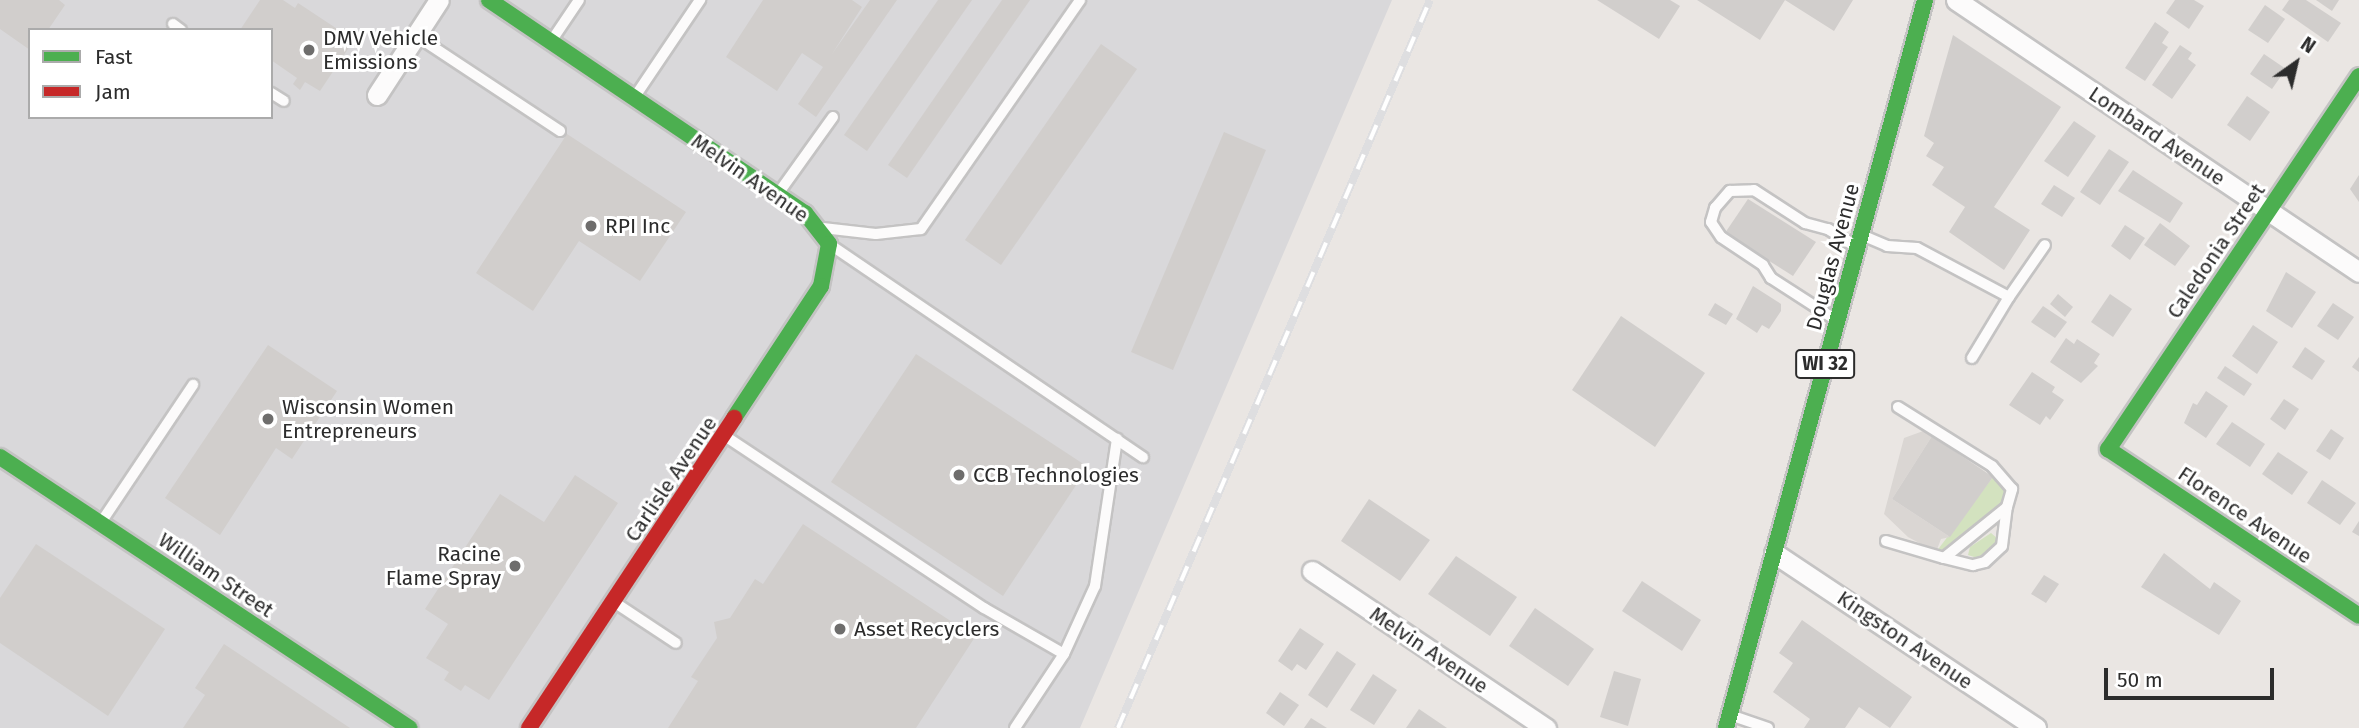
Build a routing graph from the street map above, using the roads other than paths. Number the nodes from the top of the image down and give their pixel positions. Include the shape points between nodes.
1 (439, 0) edge
2 (489, 0) edge
3 (579, 0) edge
4 (700, 0) edge
5 (1080, 0) edge
6 (1924, 0) edge
7 (1956, 0) edge
8 (415, 36) junction
9 (552, 42) junction
10 (2359, 76) edge
11 (273, 94) edge
12 (377, 95) dead end
13 (634, 99) junction
14 (284, 101) dead end
15 (833, 117) dead end
16 (560, 131) dead end
17 (777, 194) junction
18 (2268, 211) junction
19 (819, 228) junction
20 (1859, 241) junction
21 (828, 244) junction
22 (2045, 245) dead end
23 (2359, 272) edge
24 (2009, 298) junction
25 (1837, 321) junction
26 (1972, 358) dead end
27 (193, 384) dead end
28 (1898, 407) dead end
29 (725, 436) junction
30 (1117, 439) junction
31 (2108, 449) joint
32 (0, 457) edge
33 (1143, 457) dead end
34 (2007, 507) junction
35 (100, 523) junction
36 (1886, 541) dead end
37 (1774, 553) junction
38 (1944, 558) junction
39 (1312, 571) dead end
40 (614, 602) junction
41 (2359, 616) edge
42 (676, 643) dead end
43 (1064, 654) junction
44 (1728, 721) edge
45 (409, 728) edge
46 (529, 728) edge
47 (1014, 728) edge
48 (1546, 728) edge
49 (1768, 728) edge
50 (2036, 728) edge

1 - 8 street
2 - 9 street, Melvin Avenue
3 - 9 lane
4 - 13 lane
5 - 19 lane via 921,229 876,233
6 - 20 street, Douglas Avenue / WI 32
7 - 18 street, Lombard Avenue
8 - 12 street
8 - 16 lane
9 - 13 street, Melvin Avenue
10 - 18 street, Caledonia Street
11 - 14 lane
13 - 17 street, Melvin Avenue
15 - 17 lane
17 - 19 street, Melvin Avenue
18 - 23 street, Lombard Avenue
18 - 31 street, Caledonia Street
19 - 21 street, Melvin Avenue
20 - 24 lane via 1917,248
20 - 25 street, Douglas Avenue / WI 32
20 - 25 lane via 1805,223 1754,190 1730,191 1713,215 1713,229 1721,237 1763,265 1771,278
21 - 29 street, Carlisle Avenue via 821,286
21 - 30 lane, Melvin Avenue
22 - 24 lane
24 - 26 lane
25 - 37 street, Douglas Avenue / WI 32
27 - 35 lane
28 - 34 lane via 2008,480 2012,489
29 - 40 street, Carlisle Avenue
29 - 43 lane via 984,608
30 - 33 lane, Melvin Avenue
30 - 43 lane via 1095,586
31 - 41 street, Florence Avenue
32 - 35 street, William Street
34 - 38 lane
34 - 38 lane via 2002,545 1994,555 1973,565
35 - 45 street, William Street
36 - 38 lane
37 - 44 street, Douglas Avenue / WI 32
37 - 50 street, Kingston Avenue
39 - 48 street, Melvin Avenue
40 - 42 lane
40 - 46 street, Carlisle Avenue
43 - 47 lane
44 - 49 lane

